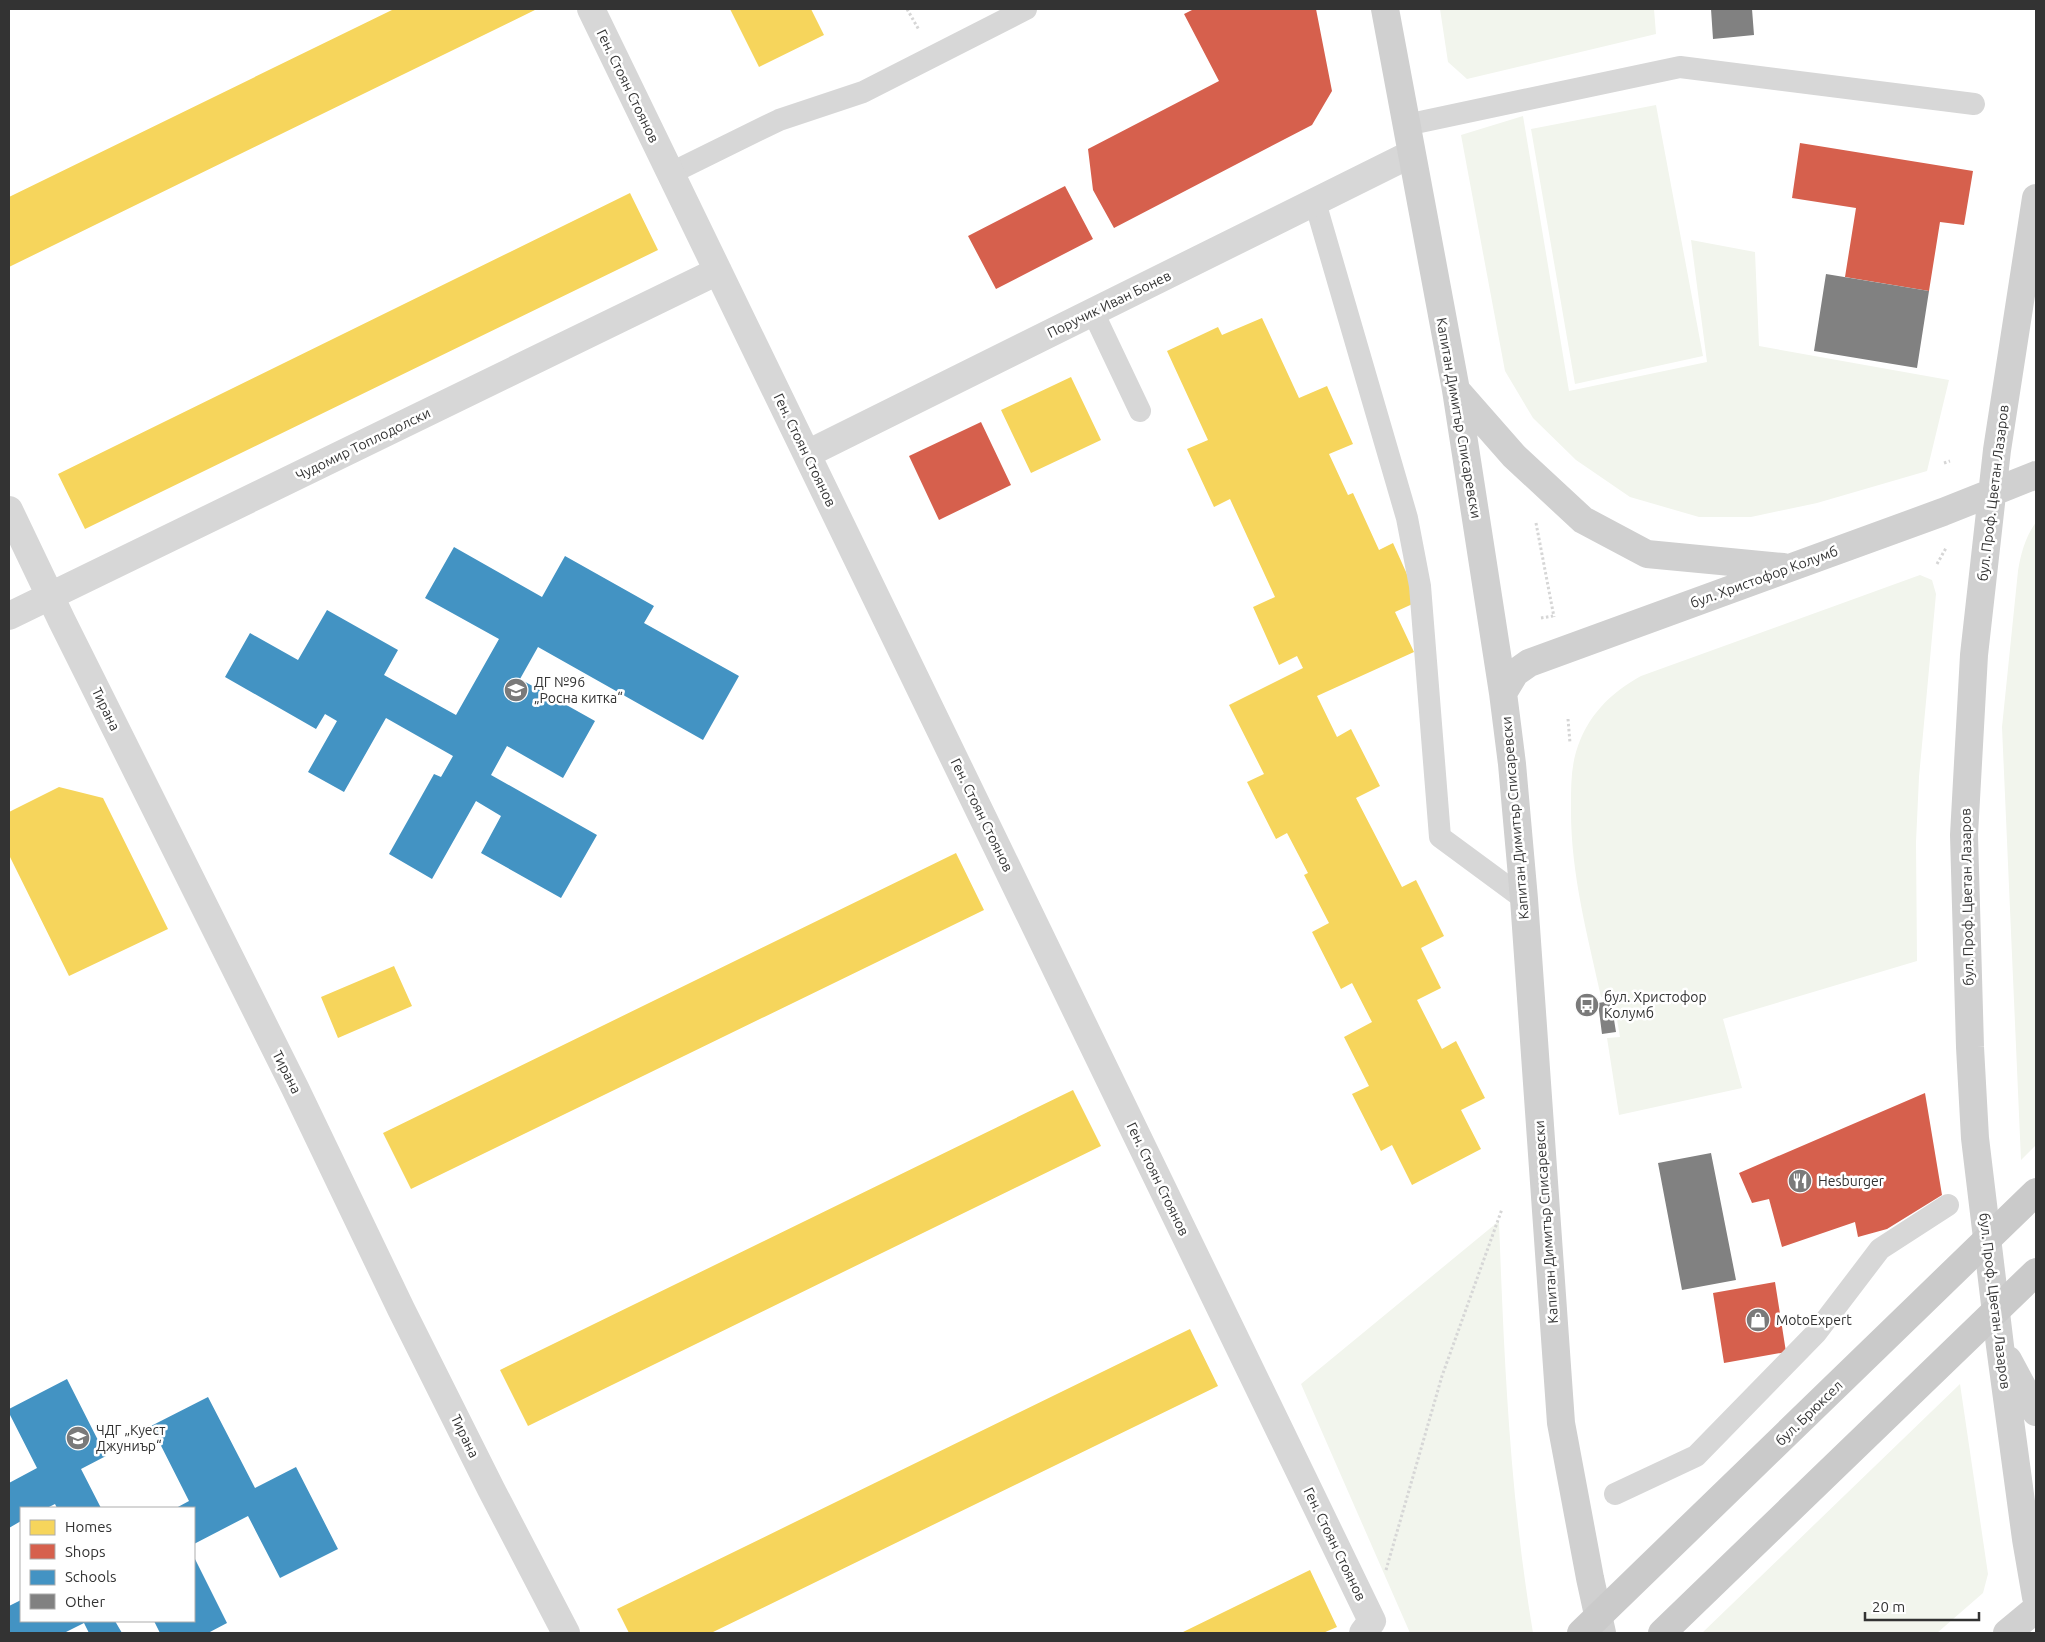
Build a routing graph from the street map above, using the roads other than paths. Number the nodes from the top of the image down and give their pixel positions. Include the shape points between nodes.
1 (591, 9) edge
2 (1026, 9) edge
3 (1385, 9) edge
4 (1974, 104) dead end
5 (1406, 125) junction
6 (1411, 154) junction
7 (671, 173) junction
8 (2036, 198) edge
9 (1315, 202) junction
10 (718, 271) junction
11 (1093, 312) junction
12 (1456, 390) junction
13 (1140, 411) dead end
14 (807, 454) junction
15 (2036, 475) edge
16 (1992, 493) junction
17 (9, 510) edge
18 (1790, 568) junction
19 (50, 596) junction
20 (9, 616) edge
21 (1503, 693) junction
22 (1524, 899) junction
23 (2036, 1192) edge
24 (1948, 1205) dead end
25 (2036, 1272) edge
26 (2000, 1346) junction
27 (2036, 1412) edge
28 (1615, 1494) dead end
29 (2036, 1597) edge
30 (2036, 1609) edge
31 (1367, 1627) edge
32 (566, 1633) edge
33 (1581, 1633) edge
34 (1602, 1633) edge
35 (1662, 1633) edge
36 (2007, 1633) edge

1 - 7 street, Ген. Стоян Стоянов
2 - 7 lane via 863,92 779,120
3 - 5 street, Капитан Димитър Списаревски
4 - 5 lane via 1680,68
5 - 6 street, Капитан Димитър Списаревски
6 - 9 street, Поручик Иван Бонев
6 - 12 street, Капитан Димитър Списаревски
7 - 10 street, Ген. Стоян Стоянов
8 - 16 street, бул. Проф. Цветан Лазаров via 2000,420
9 - 11 street, Поручик Иван Бонев
9 - 22 lane via 1407,518 1420,586 1440,837
10 - 14 street, Ген. Стоян Стоянов
10 - 19 street, Чудомир Топлодолски
11 - 13 lane
11 - 14 street, Поручик Иван Бонев
12 - 18 street via 1514,456 1583,520 1607,533 1647,554
12 - 21 street, Капитан Димитър Списаревски
14 - 31 street, Ген. Стоян Стоянов
15 - 16 street, бул. Христофор Колумб
16 - 18 street, бул. Христофор Колумб
16 - 26 street, бул. Проф. Цветан Лазаров via 1974,655 1964,835 1975,1138
17 - 19 street, Тирана
18 - 21 street, бул. Христофор Колумб via 1529,663 1515,673
19 - 20 street, Чудомир Топлодолски
19 - 32 street, Тирана via 487,1480
21 - 22 street, Капитан Димитър Списаревски
22 - 34 street, Капитан Димитър Списаревски via 1561,1423
23 - 33 main road, бул. Брюксел, bridge
24 - 28 lane via 1880,1249 1816,1333 1696,1456
25 - 35 main road, bridge
26 - 27 street
26 - 29 street, бул. Проф. Цветан Лазаров
30 - 36 street

